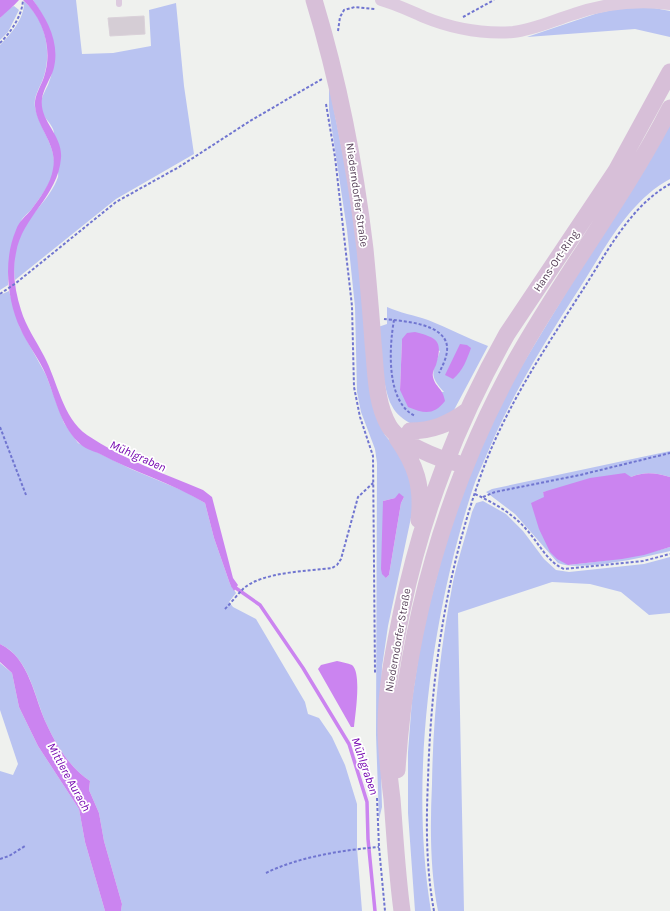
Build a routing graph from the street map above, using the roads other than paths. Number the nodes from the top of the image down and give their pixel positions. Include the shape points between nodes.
1 (315, 0) edge
2 (670, 4) edge
3 (379, 5) edge
4 (670, 72) edge
5 (670, 108) edge
6 (379, 394) junction
7 (467, 411) junction
8 (413, 424) junction
9 (391, 430) junction
10 (447, 456) junction
11 (465, 465) junction
12 (414, 558) junction
13 (394, 826) junction
14 (402, 911) edge

1 - 6 main road, Niederndorfer Straße via 341,97 356,186
2 - 3 street via 648,1 605,5 515,32 468,31
4 - 7 main road, Hans-Ort-Ring via 616,171 507,334
5 - 11 main road, Hans-Ort-Ring via 638,168 516,360
6 - 8 main road, Niederndorfer Straße via 390,414
6 - 9 main road, Niederndorfer Straße via 382,412
7 - 8 main road via 455,420 438,427
7 - 10 main road, Hans-Ort-Ring
8 - 10 main road, Niederndorfer Straße
9 - 10 main road, Niederndorfer Straße via 406,441
9 - 12 main road via 411,458 419,484 419,516
10 - 11 main road, Niederndorfer Straße
10 - 12 main road, Niederndorfer Straße
11 - 13 main road, Niederndorfer Straße via 428,580 410,660 398,752
12 - 13 main road, Niederndorfer Straße via 393,653 387,705 387,750
13 - 14 main road, Niederndorfer Straße

